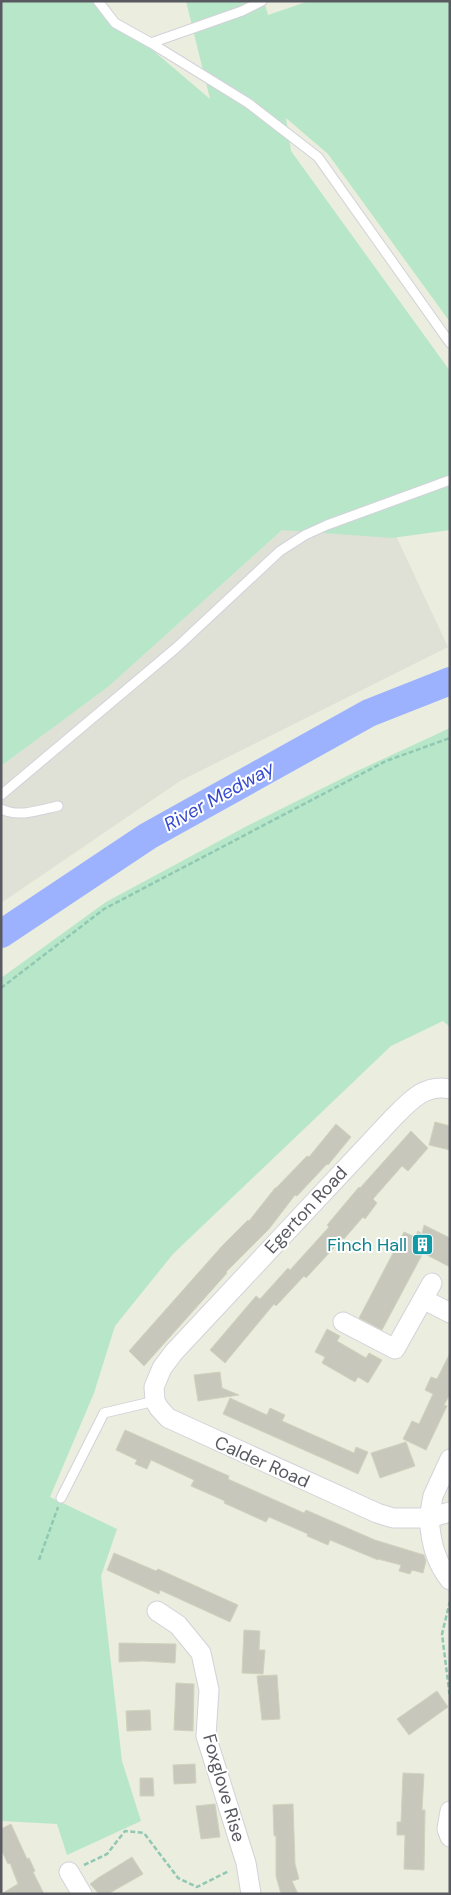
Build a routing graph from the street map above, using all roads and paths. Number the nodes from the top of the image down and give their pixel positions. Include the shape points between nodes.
1 (98, 1) edge
2 (262, 1) edge
3 (151, 43) junction
4 (450, 343) edge
5 (450, 480) edge
6 (450, 738) edge
7 (1, 795) edge
8 (58, 806) dead end
9 (1, 809) edge
10 (1, 988) edge
11 (450, 1089) edge
12 (450, 1313) edge
13 (343, 1322) dead end
14 (155, 1400) junction
15 (450, 1459) edge
16 (61, 1498) joint
17 (450, 1512) edge
18 (429, 1518) junction
19 (39, 1560) dead end
20 (450, 1580) edge
21 (450, 1601) edge
22 (157, 1611) dead end
23 (450, 1698) edge
24 (450, 1812) edge
25 (450, 1837) edge
26 (246, 1863) junction
27 (69, 1872) joint
28 (82, 1894) edge
29 (251, 1894) edge

1 - 3 lane via 115,23
2 - 3 lane
3 - 4 lane via 248,103 318,157
5 - 7 lane via 328,525 280,550 176,648
6 - 10 path via 386,761 104,909
8 - 9 lane via 27,813
11 - 14 street, Egerton Road via 427,1090 413,1098 385,1126 174,1352 156,1379
12 - 13 street via 428,1291 394,1349
14 - 16 lane via 104,1413
14 - 18 street, Calder Road via 174,1422 368,1509 392,1518
15 - 18 street via 433,1496
16 - 19 path
17 - 18 street, Calder Road
18 - 20 street via 436,1557
21 - 23 path via 442,1634
22 - 26 street, Foxglove Rise via 178,1624 201,1653 209,1690 206,1736
24 - 25 street via 447,1829
26 - 27 path via 197,1887 178,1878 144,1833 125,1831 107,1854
26 - 29 street, Foxglove Rise
27 - 28 street

